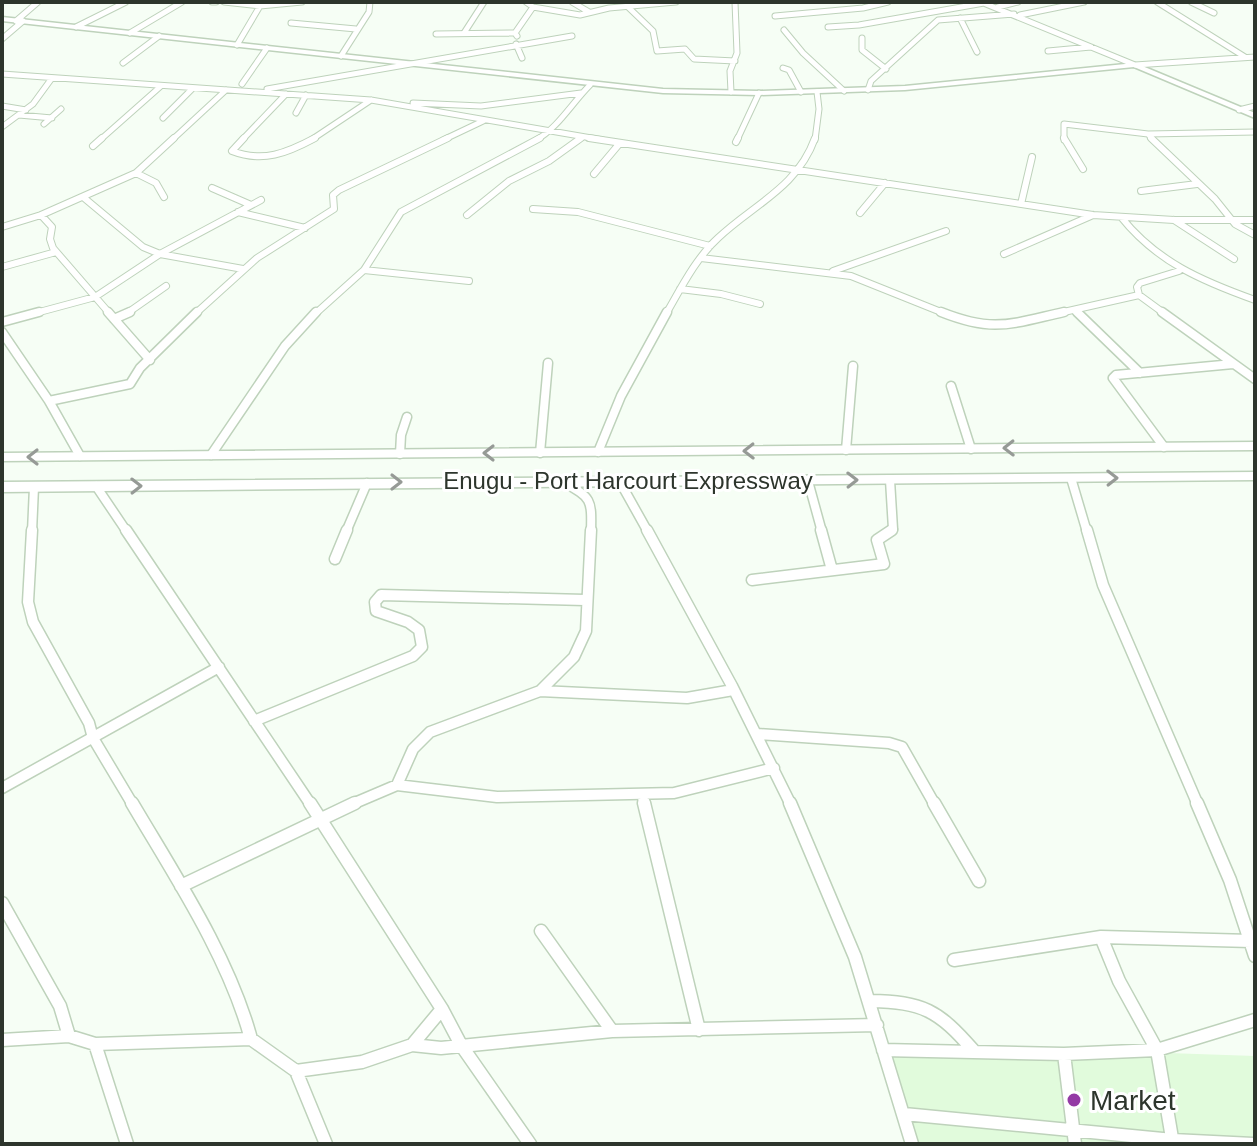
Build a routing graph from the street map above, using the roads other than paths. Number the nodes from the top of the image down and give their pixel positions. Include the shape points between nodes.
1 (38, 2) edge
2 (126, 2) edge
3 (182, 2) edge
4 (224, 2) edge
5 (302, 2) edge
6 (371, 2) edge
7 (484, 2) edge
8 (526, 2) edge
9 (572, 2) edge
10 (676, 2) edge
11 (735, 2) edge
12 (888, 2) edge
13 (983, 2) edge
14 (1018, 2) edge
15 (1084, 2) edge
16 (1157, 2) edge
17 (1191, 2) edge
18 (667, 3) edge
19 (260, 6) junction
20 (533, 7) junction
21 (628, 7) junction
22 (998, 7) junction
23 (589, 12) junction
24 (1214, 13) dead end
25 (1017, 14) junction
26 (775, 16) dead end
27 (960, 18) junction
28 (2, 19) edge
29 (20, 21) junction
30 (291, 23) dead end
31 (76, 27) junction
32 (828, 27) dead end
33 (356, 29) junction
34 (784, 30) dead end
35 (130, 33) junction
36 (464, 33) junction
37 (515, 33) junction
38 (436, 34) dead end
39 (159, 36) junction
40 (572, 36) dead end
41 (862, 38) dead end
42 (2, 39) edge
43 (517, 44) junction
44 (237, 45) junction
45 (1094, 47) junction
46 (267, 48) junction
47 (1048, 51) dead end
48 (977, 52) dead end
49 (341, 56) junction
50 (1246, 57) junction
51 (522, 58) dead end
52 (1255, 59) edge
53 (735, 61) junction
54 (123, 63) dead end
55 (406, 64) junction
56 (1135, 65) junction
57 (886, 66) junction
58 (783, 68) dead end
59 (336, 70) dead end
60 (4, 75) edge
61 (52, 78) junction
62 (330, 78) junction
63 (242, 84) dead end
64 (590, 85) junction
65 (161, 86) junction
66 (193, 88) junction
67 (226, 90) junction
68 (868, 90) junction
69 (252, 91) junction
70 (844, 91) junction
71 (731, 92) junction
72 (801, 92) junction
73 (817, 92) junction
74 (581, 93) junction
75 (759, 93) junction
76 (286, 94) junction
77 (306, 95) junction
78 (371, 100) junction
79 (389, 102) junction
80 (2, 106) edge
81 (1255, 106) edge
82 (61, 109) dead end
83 (26, 110) junction
84 (1239, 110) junction
85 (296, 113) dead end
86 (19, 115) junction
87 (1255, 116) edge
88 (52, 118) junction
89 (163, 118) dead end
90 (483, 121) junction
91 (44, 124) dead end
92 (2, 127) edge
93 (551, 132) junction
94 (1255, 132) edge
95 (1148, 134) junction
96 (582, 137) junction
97 (736, 142) dead end
98 (620, 143) junction
99 (93, 146) dead end
100 (1032, 157) dead end
101 (799, 169) junction
102 (1083, 169) dead end
103 (136, 173) junction
104 (594, 174) dead end
105 (885, 183) junction
106 (1197, 184) junction
107 (212, 188) dead end
108 (1141, 191) dead end
109 (83, 197) junction
110 (164, 197) dead end
111 (261, 200) dead end
112 (1021, 204) junction
113 (251, 205) junction
114 (533, 209) dead end
115 (238, 212) junction
116 (860, 213) dead end
117 (41, 215) junction
118 (467, 215) dead end
119 (1093, 215) junction
120 (1121, 217) junction
121 (1174, 220) junction
122 (1230, 220) junction
123 (1255, 220) edge
124 (2, 227) edge
125 (305, 228) junction
126 (946, 231) dead end
127 (1255, 235) edge
128 (710, 246) junction
129 (56, 252) junction
130 (160, 254) junction
131 (1004, 254) dead end
132 (701, 258) junction
133 (1234, 259) dead end
134 (2, 267) edge
135 (243, 269) junction
136 (364, 270) junction
137 (833, 271) junction
138 (1179, 271) junction
139 (469, 281) dead end
140 (166, 286) dead end
141 (680, 289) junction
142 (1139, 295) junction
143 (95, 297) junction
144 (1255, 300) edge
145 (760, 304) dead end
146 (1075, 310) junction
147 (114, 319) junction
148 (2, 322) edge
149 (2, 332) edge
150 (150, 360) junction
151 (548, 363) dead end
152 (1233, 364) junction
153 (853, 366) dead end
154 (1140, 373) junction
155 (1255, 379) edge
156 (951, 386) dead end
157 (49, 401) junction
158 (407, 417) dead end
159 (1255, 446) edge
160 (1164, 447) junction
161 (971, 449) junction
162 (846, 450) junction
163 (598, 452) junction
164 (540, 453) junction
165 (400, 454) junction
166 (211, 455) junction
167 (80, 456) junction
168 (2, 457) edge
169 (1255, 476) edge
170 (1071, 478) junction
171 (890, 480) junction
172 (561, 481) junction
173 (808, 481) junction
174 (620, 482) junction
175 (367, 483) junction
176 (96, 486) junction
177 (2, 487) edge
178 (34, 487) junction
179 (335, 559) dead end
180 (832, 570) junction
181 (752, 580) dead end
182 (585, 600) junction
183 (219, 667) junction
184 (733, 690) junction
185 (540, 691) junction
186 (254, 721) junction
187 (758, 734) junction
188 (93, 738) junction
189 (774, 768) junction
190 (397, 785) junction
191 (2, 788) edge
192 (642, 794) junction
193 (320, 818) junction
194 (979, 881) dead end
195 (181, 886) junction
196 (2, 903) edge
197 (541, 931) dead end
198 (1101, 937) junction
199 (1251, 941) junction
200 (1255, 956) edge
201 (954, 960) dead end
202 (870, 1001) junction
203 (442, 1009) junction
204 (1255, 1020) edge
205 (877, 1025) junction
206 (699, 1030) junction
207 (612, 1031) junction
208 (69, 1036) junction
209 (251, 1039) junction
210 (2, 1040) edge
211 (95, 1044) junction
212 (412, 1045) junction
213 (461, 1045) junction
214 (883, 1050) junction
215 (973, 1050) junction
216 (1157, 1050) junction
217 (1064, 1054) junction
218 (296, 1071) junction
219 (904, 1114) junction
220 (1075, 1138) edge
221 (1173, 1142) edge
222 (127, 1144) edge
223 (326, 1144) edge
224 (530, 1144) edge
225 (912, 1144) edge
226 (1253, 1144) edge

1 - 29 street
2 - 31 street
3 - 35 street
4 - 19 street
5 - 19 street
6 - 33 street
7 - 36 street
8 - 20 street
9 - 23 street
10 - 18 street
11 - 53 street
12 - 26 street
13 - 22 street
13 - 32 street
14 - 22 street
15 - 25 street
16 - 50 street
17 - 24 street
18 - 21 street
19 - 44 street
20 - 23 street via 577,15
20 - 37 street
21 - 23 street
21 - 53 street via 653,31 657,51 685,49 694,59
22 - 25 street
25 - 27 street
25 - 45 street
27 - 48 street
27 - 57 street via 938,20
28 - 29 main road
29 - 31 main road
29 - 42 street
30 - 33 street
31 - 35 main road
33 - 49 street
34 - 70 street
35 - 39 main road
36 - 37 street
36 - 38 street
37 - 43 street
39 - 44 main road
39 - 54 street
40 - 43 street
41 - 57 street via 862,50
43 - 51 street
43 - 55 street
44 - 46 main road
45 - 47 street
45 - 56 street
46 - 49 main road
46 - 63 street
49 - 55 main road
50 - 52 street
50 - 56 street
53 - 71 street
55 - 62 street
55 - 64 main road
56 - 68 main road
56 - 84 main road
57 - 68 street
58 - 72 street
59 - 62 street
60 - 61 street
61 - 65 street
61 - 83 street
62 - 69 street
64 - 71 main road
64 - 74 street
65 - 66 street
65 - 99 street
66 - 67 street
66 - 89 street
67 - 69 street
67 - 103 street
68 - 70 main road
69 - 76 street
70 - 73 main road
71 - 75 main road
72 - 73 main road
72 - 75 main road
73 - 101 street via 821,120 814,146
74 - 79 street via 481,106
74 - 93 street
75 - 97 street
76 - 77 street
76 - 78 street via 232,151 257,158 275,156
77 - 78 street
77 - 85 street
78 - 79 street
79 - 90 street
80 - 83 street
81 - 84 street
82 - 88 street
83 - 86 street
84 - 87 main road
86 - 88 street
86 - 92 street
88 - 91 street
90 - 93 street
90 - 125 street via 339,190 333,195 334,209
93 - 96 street
93 - 136 street via 401,212
94 - 95 street
95 - 102 street via 1064,124 1066,145
95 - 106 street
96 - 98 street
96 - 118 street via 509,181
98 - 101 street
98 - 104 street
100 - 112 street
101 - 105 street
101 - 128 street via 769,201
103 - 109 street
103 - 110 street via 156,183
105 - 112 street
105 - 116 street
106 - 108 street
106 - 122 street
107 - 113 street
109 - 117 street
109 - 130 street via 136,242
111 - 113 street
112 - 119 street
113 - 115 street
114 - 128 street via 578,212
115 - 125 street
115 - 130 street
117 - 124 street
117 - 129 street via 52,227 50,243
119 - 120 street
119 - 131 street
120 - 121 street
120 - 138 street via 1143,245
121 - 122 street
121 - 133 street
122 - 123 street
122 - 127 street
125 - 135 street
126 - 137 street
128 - 132 street
129 - 134 street
129 - 143 street
130 - 135 street
130 - 143 street
132 - 137 street
132 - 141 street
135 - 150 street
136 - 139 street
136 - 166 street via 285,346
137 - 146 street via 985,327
138 - 142 street via 1140,283
138 - 144 street
140 - 147 street
141 - 145 street
141 - 163 street via 606,422
142 - 146 street
142 - 152 street
143 - 147 street
143 - 148 street
146 - 154 street
147 - 150 street
149 - 157 street
150 - 157 street via 122,388
151 - 164 street
152 - 154 street
152 - 155 street
153 - 162 street
154 - 160 street via 1116,375 1114,382
156 - 161 street
157 - 167 street
158 - 165 street
159 - 160 highway, Enugu - Port Harcourt Expressway
160 -> 161 highway, Enugu - Port Harcourt Expressway
161 - 162 highway, Enugu - Port Harcourt Expressway
162 -> 163 highway, Enugu - Port Harcourt Expressway
163 - 164 highway, Enugu - Port Harcourt Expressway
164 -> 165 highway, Enugu - Port Harcourt Expressway
165 - 166 highway, Enugu - Port Harcourt Expressway
166 - 167 highway, Enugu - Port Harcourt Expressway
167 -> 168 highway, Enugu - Port Harcourt Expressway
170 -> 169 highway, Enugu - Port Harcourt Expressway
170 - 171 highway, Enugu - Port Harcourt Expressway
170 - 199 street via 1103,585 1230,880
173 -> 171 highway, Enugu - Port Harcourt Expressway
171 - 180 street via 893,529 877,540 884,564
172 - 174 highway, Enugu - Port Harcourt Expressway
175 -> 172 highway, Enugu - Port Harcourt Expressway
172 - 182 street via 589,497 592,505
173 - 174 highway, Enugu - Port Harcourt Expressway
173 - 180 street
174 - 184 street
176 -> 175 highway, Enugu - Port Harcourt Expressway
175 - 179 street
176 - 178 highway, Enugu - Port Harcourt Expressway
176 - 183 street
177 - 178 highway, Enugu - Port Harcourt Expressway
178 - 188 street via 28,602 33,622
180 - 181 street
182 - 185 street via 583,643
182 - 186 street via 381,595 376,611 417,626 423,636 422,647 413,656
183 - 186 street
183 - 188 street
184 - 185 street via 687,698
184 - 187 street
185 - 190 street via 423,737 407,755
186 - 193 street
187 - 189 street
187 - 194 street via 902,747
188 - 191 street
188 - 195 street
189 - 192 street via 674,793
189 - 202 street via 832,897
190 - 192 street via 497,797
190 - 193 street
192 - 206 street
193 - 195 street
193 - 203 street
195 - 209 street via 242,1005
196 - 208 street via 60,1006
197 - 207 street
198 - 199 street
198 - 201 street
198 - 216 street
199 - 200 street
202 - 205 street
202 - 215 street via 928,1006
203 - 212 street
203 - 213 street
204 - 216 street
205 - 206 street
205 - 214 street
206 - 207 street
207 - 213 street
208 - 210 street
208 - 211 street
209 - 211 street
209 - 218 street
211 - 222 street
212 - 213 street
212 - 218 street via 362,1062
213 - 224 street
214 - 215 street
214 - 219 street
215 - 217 street
216 - 217 street
216 - 221 street
217 - 220 street
218 - 223 street
219 - 220 street
219 - 225 street
220 - 221 street
221 - 226 street

